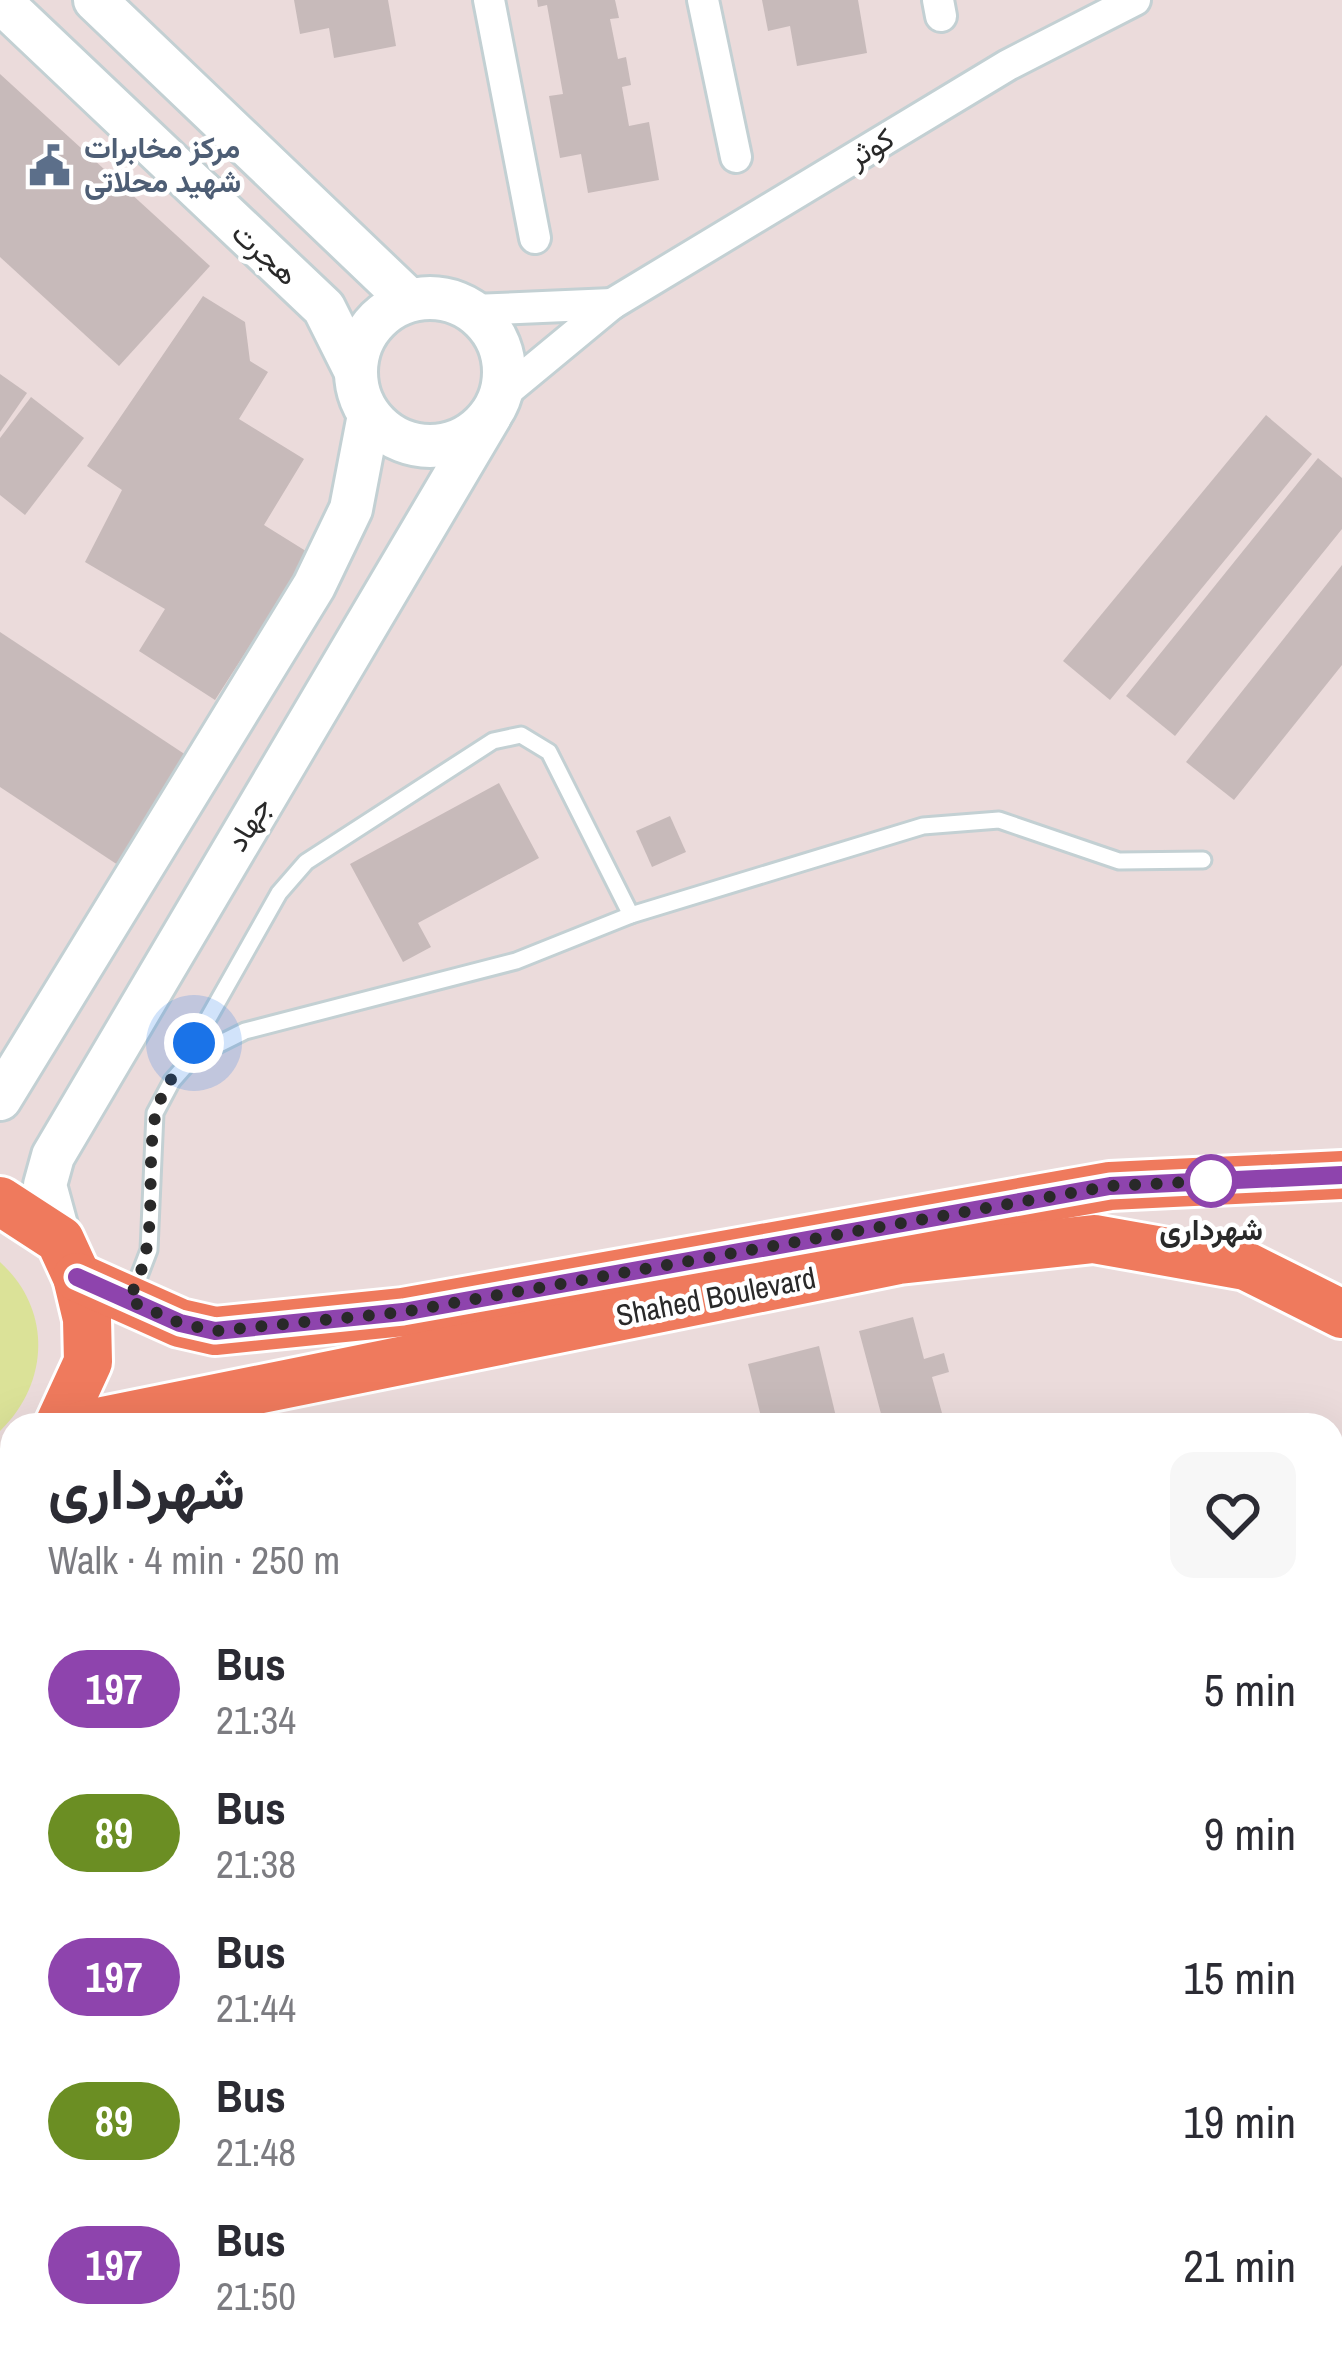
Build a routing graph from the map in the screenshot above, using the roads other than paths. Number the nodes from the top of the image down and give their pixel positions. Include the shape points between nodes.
1 (95, 0) edge
2 (489, 0) edge
3 (704, 0) edge
4 (1135, 0) edge
5 (0, 1) edge
6 (736, 157) dead end
7 (535, 238) dead end
8 (409, 300) junction
9 (612, 304) junction
10 (472, 310) junction
11 (356, 370) junction
12 (496, 405) junction
13 (369, 415) junction
14 (1203, 860) dead end
15 (631, 915) junction
16 (172, 1081) junction
17 (0, 1099) edge
18 (1342, 1175) edge
19 (0, 1201) edge
20 (69, 1258) junction
21 (128, 1300) junction
22 (1342, 1314) edge
23 (65, 1413) edge
24 (142, 1413) edge

1 - 8 main road
2 - 7 street
3 - 6 street
4 - 9 street, کوثر via 1008,65
5 - 11 main road, هجرت via 325,308
8 - 10 main road via 453,300
8 - 11 main road via 371,326
9 - 10 street, کوثر
9 - 12 street, کوثر
10 - 12 main road via 501,348
11 - 13 main road
12 - 13 main road via 474,433 429,447 385,432
12 - 20 main road, جهاد via 53,1156 44,1186
13 - 17 main road via 351,509 314,586
14 - 15 lane via 1119,861 999,820 923,826
15 - 16 lane via 516,961 245,1031 194,1057
15 - 16 lane via 550,752 521,735 493,741 306,862 279,892
16 - 21 lane via 155,1113 149,1250
18 - 21 main road, Shahed Boulevard via 1110,1186 403,1312 215,1331
19 - 20 main road, Shahed Boulevard
20 - 21 main road, Shahed Boulevard
20 - 23 main road via 87,1319 88,1362
22 - 24 main road, Shahed Boulevard via 1246,1266 1094,1239 899,1260

